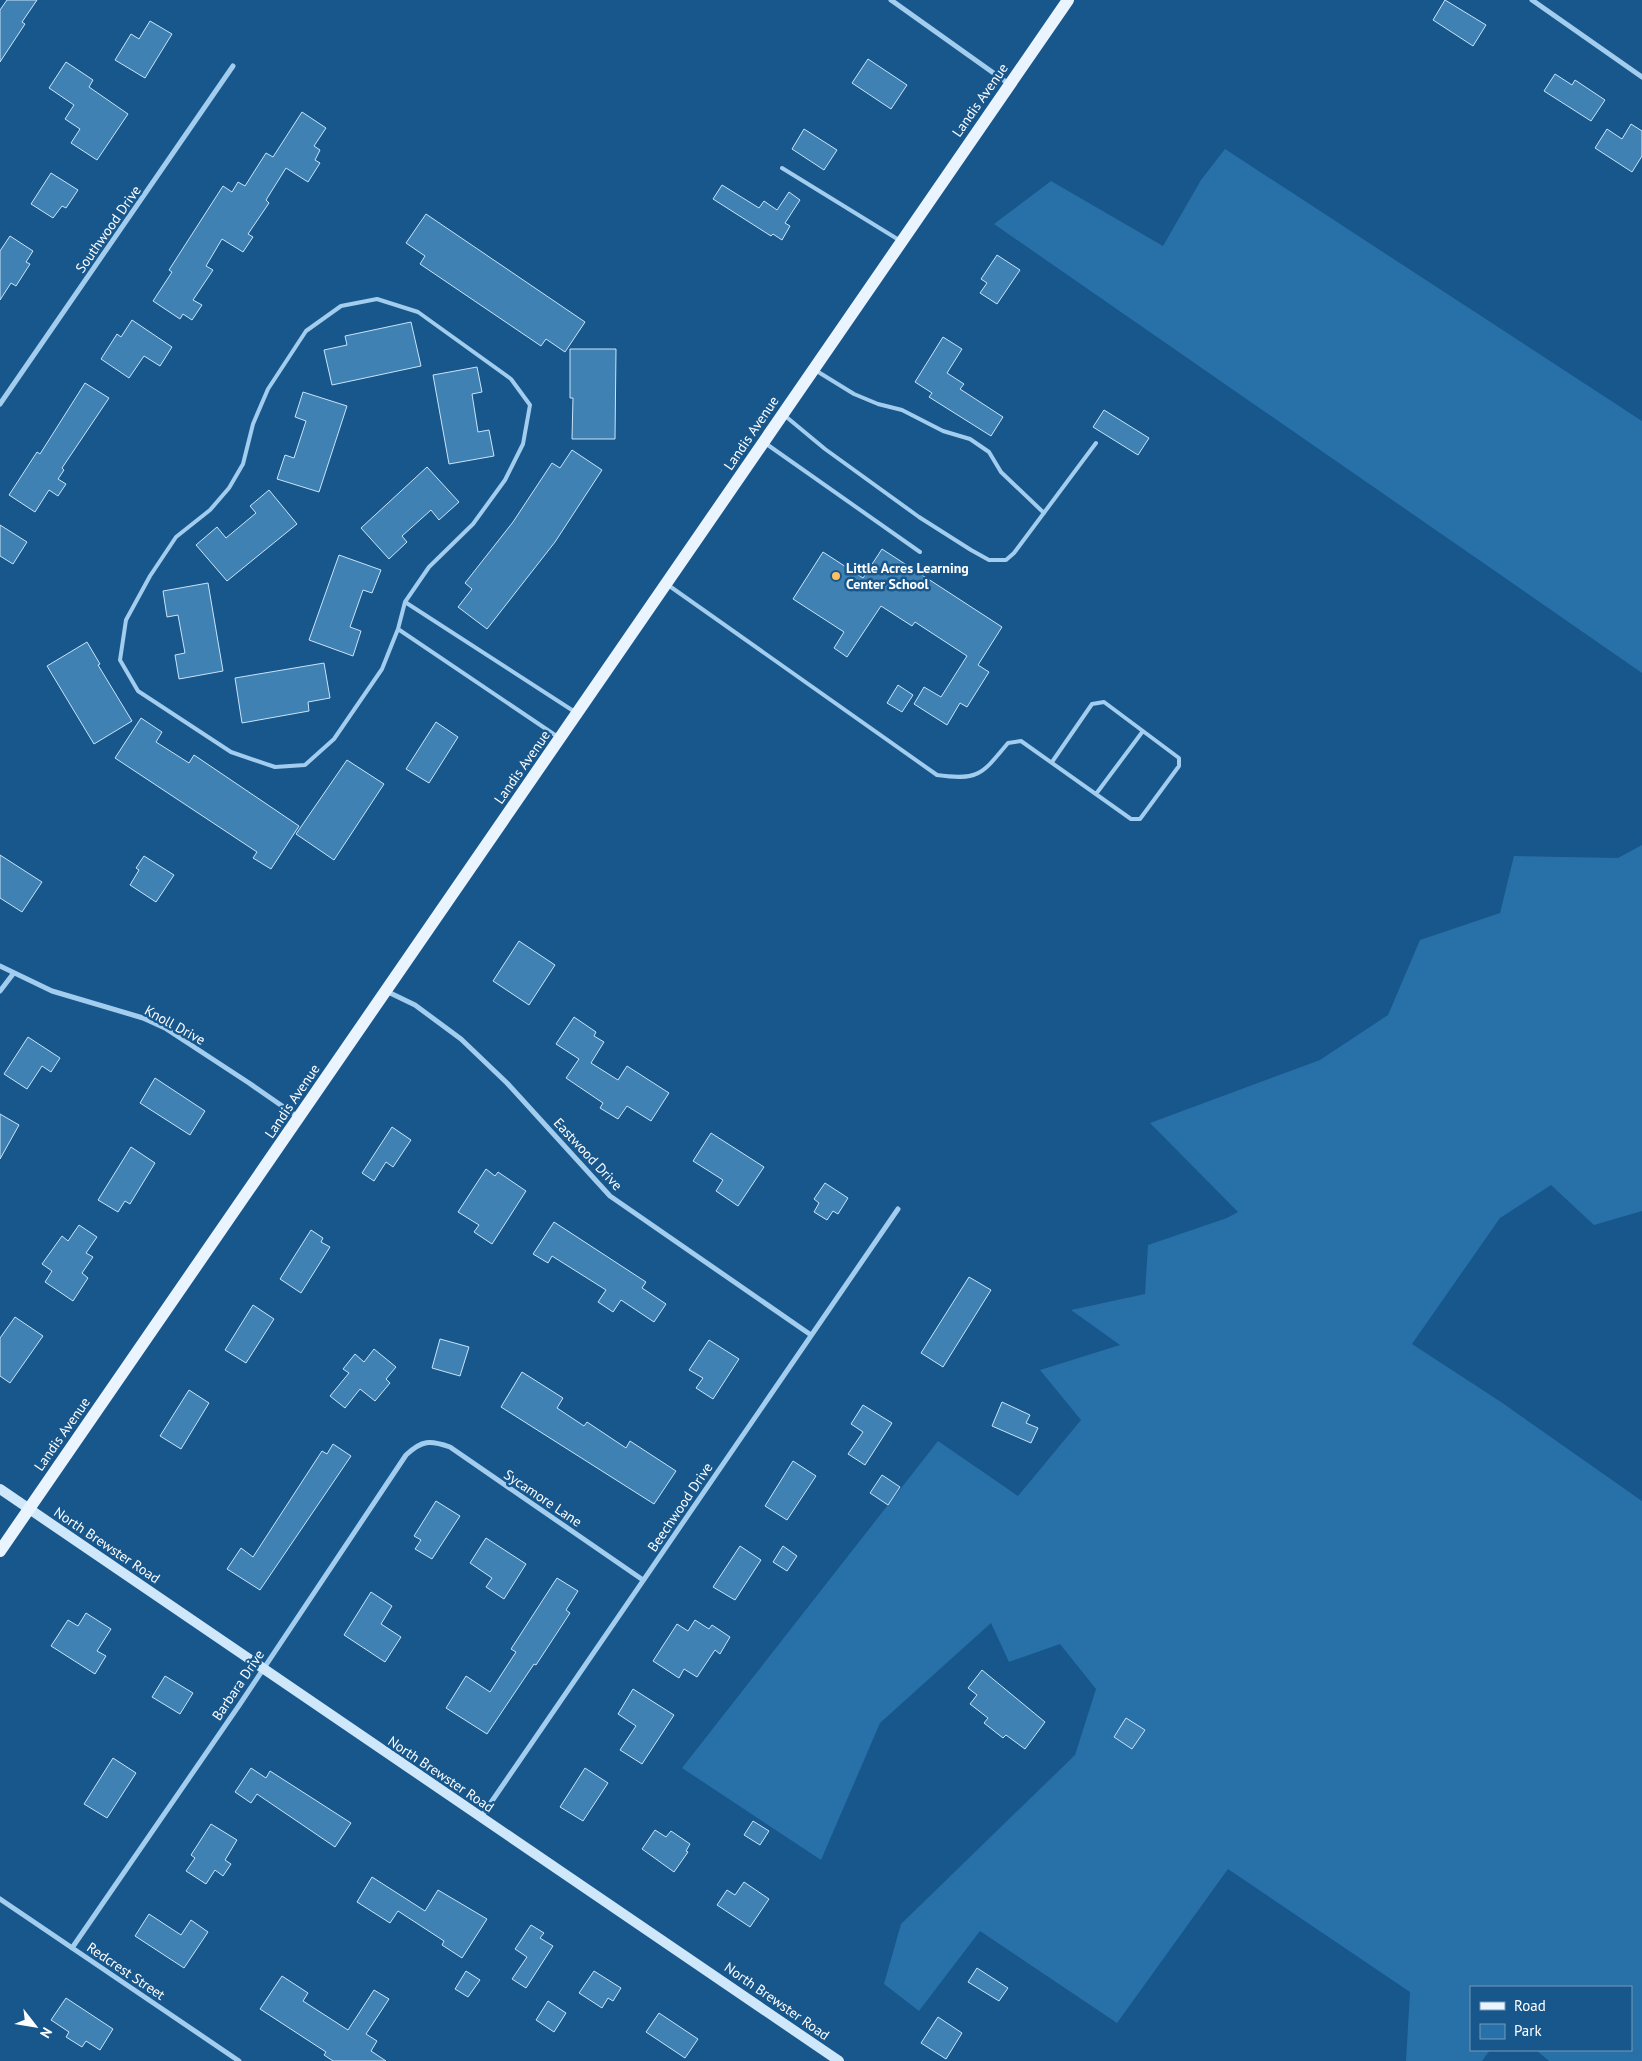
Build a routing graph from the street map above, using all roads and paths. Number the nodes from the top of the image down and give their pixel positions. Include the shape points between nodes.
1 (891, 0) edge
2 (1068, 0) edge
3 (1532, 0) edge
4 (233, 66) dead end
5 (1642, 77) edge
6 (1010, 84) junction
7 (782, 168) dead end
8 (901, 241) junction
9 (813, 369) junction
10 (0, 404) edge
11 (782, 414) junction
12 (763, 441) junction
13 (1096, 443) dead end
14 (1044, 512) junction
15 (920, 552) dead end
16 (666, 584) junction
17 (405, 602) junction
18 (398, 629) junction
19 (576, 714) junction
20 (1143, 731) junction
21 (560, 738) junction
22 (1052, 762) junction
23 (1096, 794) junction
24 (0, 966) edge
25 (13, 974) junction
26 (0, 991) edge
27 (386, 991) junction
28 (299, 1118) junction
29 (898, 1209) dead end
30 (812, 1335) junction
31 (428, 1442) joint
32 (0, 1489) edge
33 (29, 1509) junction
34 (0, 1551) edge
35 (643, 1580) junction
36 (263, 1668) junction
37 (481, 1818) junction
38 (0, 1899) edge
39 (72, 1948) junction
40 (239, 2061) edge
41 (839, 2061) edge

1 - 6 street
2 - 6 main road, Landis Avenue
3 - 5 street
4 - 10 street, Southwood Drive
6 - 8 main road, Landis Avenue
7 - 8 lane
8 - 9 main road, Landis Avenue
9 - 11 main road, Landis Avenue
9 - 14 lane via 854,394 902,410 943,431 970,440 989,452 1001,472
11 - 12 main road, Landis Avenue
11 - 14 lane via 918,517 989,560 1006,560
12 - 15 lane
12 - 16 main road, Landis Avenue
13 - 14 lane
16 - 19 main road, Landis Avenue
16 - 22 lane via 937,776 973,776 987,768 1008,743 1021,741
17 - 18 lane
17 - 18 lane via 429,568 472,524 505,480 523,444 530,405 510,379 418,312 377,299 341,306 306,331 268,389 253,424 243,464 229,488 210,510 176,537 150,576 126,620 120,660 138,691 231,752 275,767 305,765 334,739 382,669
17 - 19 lane
18 - 21 lane
19 - 21 main road, Landis Avenue
20 - 22 lane via 1104,702 1092,704
20 - 23 lane
20 - 23 lane via 1179,758 1179,766 1140,819 1131,819
21 - 27 main road, Landis Avenue
22 - 23 lane
24 - 25 street, Knoll Drive
25 - 26 street
25 - 28 street, Knoll Drive via 52,991 143,1018 164,1028
27 - 28 main road, Landis Avenue
27 - 30 street, Eastwood Drive via 414,1005 461,1040 507,1083 610,1196
28 - 33 main road, Landis Avenue
29 - 30 street, Beechwood Drive
30 - 35 street, Beechwood Drive
31 - 35 street, Sycamore Lane via 450,1447
31 - 36 street, Barbara Drive via 415,1446 406,1455
32 - 33 main road, North Brewster Road
33 - 34 main road, Landis Avenue
33 - 36 main road, North Brewster Road
35 - 37 street, Beechwood Drive
36 - 37 main road, North Brewster Road
36 - 39 street, Barbara Drive
37 - 41 main road, North Brewster Road
38 - 39 street, Redcrest Street
39 - 40 street, Redcrest Street

